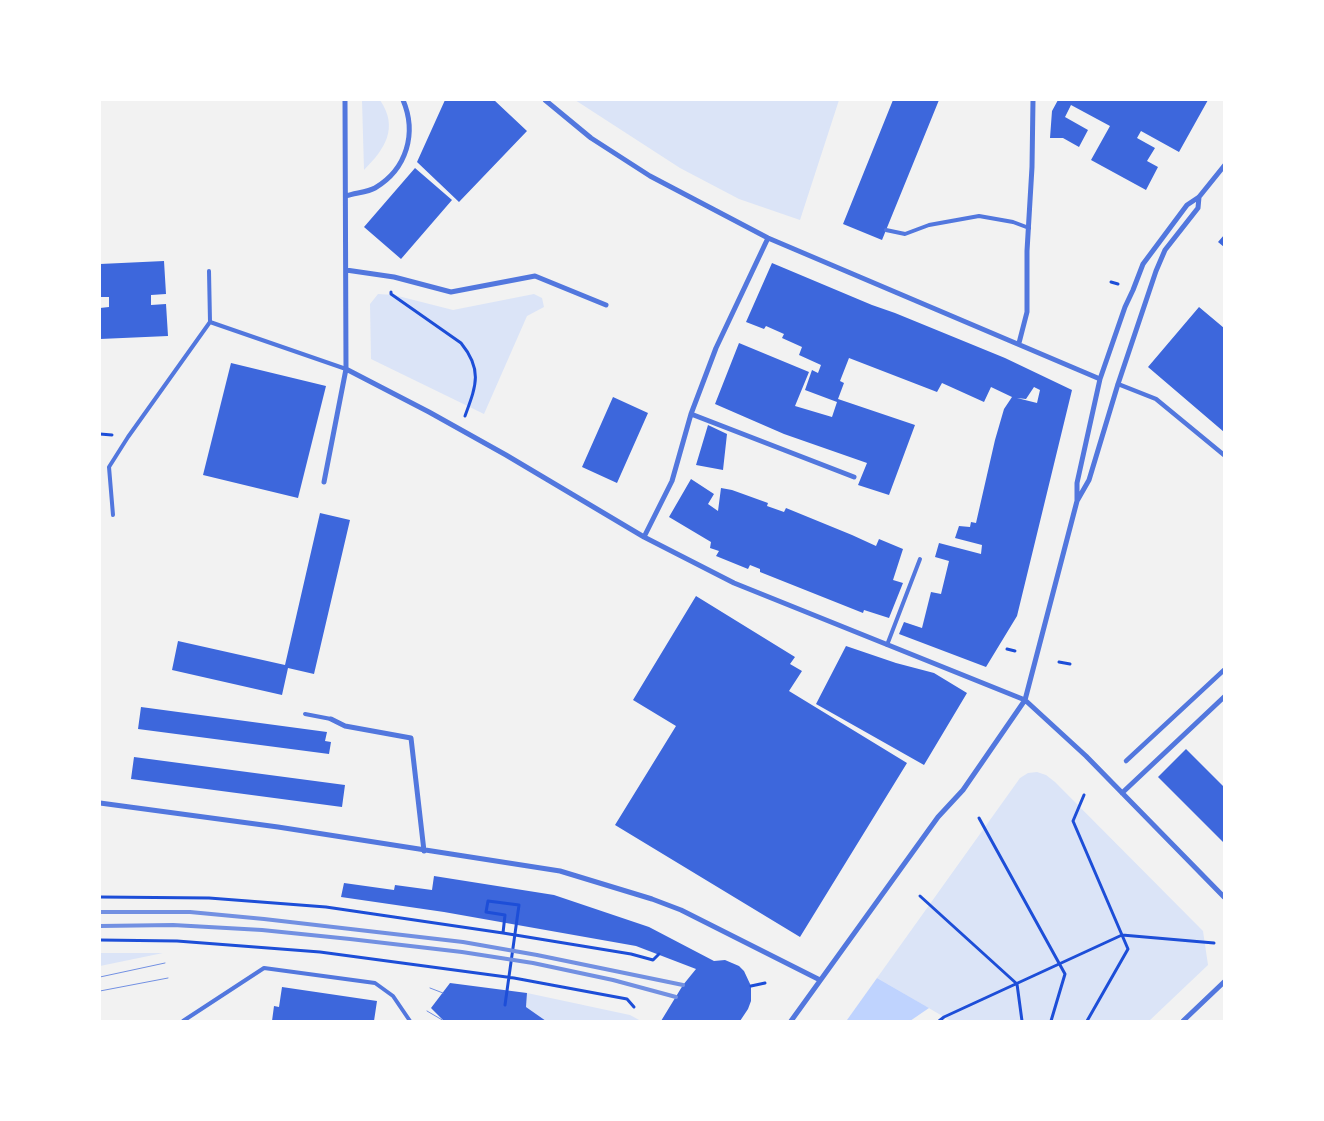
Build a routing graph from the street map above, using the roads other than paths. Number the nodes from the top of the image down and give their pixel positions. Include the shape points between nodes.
1 (345, 100) edge
2 (403, 100) edge
3 (545, 100) edge
4 (1033, 100) edge
5 (1224, 166) edge
6 (346, 196) junction
7 (1199, 197) junction
8 (1029, 228) junction
9 (886, 230) dead end
10 (768, 238) junction
11 (1157, 245) junction
12 (1165, 250) junction
13 (346, 270) junction
14 (209, 271) dead end
15 (606, 305) dead end
16 (210, 322) junction
17 (1019, 343) junction
18 (346, 369) junction
19 (1100, 379) junction
20 (1118, 384) junction
21 (691, 414) junction
22 (1224, 455) edge
23 (854, 477) dead end
24 (324, 482) dead end
25 (1077, 501) junction
26 (112, 515) dead end
27 (644, 537) junction
28 (920, 559) dead end
29 (887, 645) junction
30 (1224, 670) edge
31 (1224, 697) edge
32 (1025, 700) junction
33 (305, 714) dead end
34 (331, 719) joint
35 (1126, 761) dead end
36 (1122, 793) junction
37 (100, 804) edge
38 (424, 851) junction
39 (1224, 897) edge
40 (820, 980) junction
41 (1224, 982) edge
42 (183, 1021) edge
43 (410, 1021) edge
44 (791, 1021) edge
45 (1184, 1021) edge

1 - 6 street
2 - 6 street via 410,126 408,149 396,171 374,188
3 - 10 street via 591,138 650,176
4 - 8 street
5 - 7 street
6 - 13 street
7 - 11 street via 1187,205
7 - 12 street via 1198,208
8 - 9 lane via 980,216 905,234
8 - 17 street via 1027,312
10 - 17 street
10 - 21 street via 716,348
11 - 12 lane
11 - 19 street via 1144,264 1124,307
12 - 20 street
13 - 15 street via 394,277 451,292 536,276
13 - 18 street
14 - 16 lane
16 - 18 lane
16 - 26 lane via 109,467
17 - 19 street
18 - 24 street
18 - 27 street via 460,429
19 - 25 street via 1077,483
20 - 22 street via 1156,399
20 - 25 street via 1089,480
21 - 23 street
21 - 27 street via 672,481
25 - 32 street
27 - 29 street via 734,583
28 - 29 lane
29 - 32 street
30 - 35 street
31 - 36 street
32 - 36 street
32 - 40 street via 963,790 938,817
33 - 34 lane
34 - 38 street via 345,726 410,738
36 - 39 street
37 - 38 street via 278,827
38 - 40 street via 560,871 652,899 681,910
40 - 44 street
41 - 45 street
42 - 43 lane via 264,968 374,983 393,996

